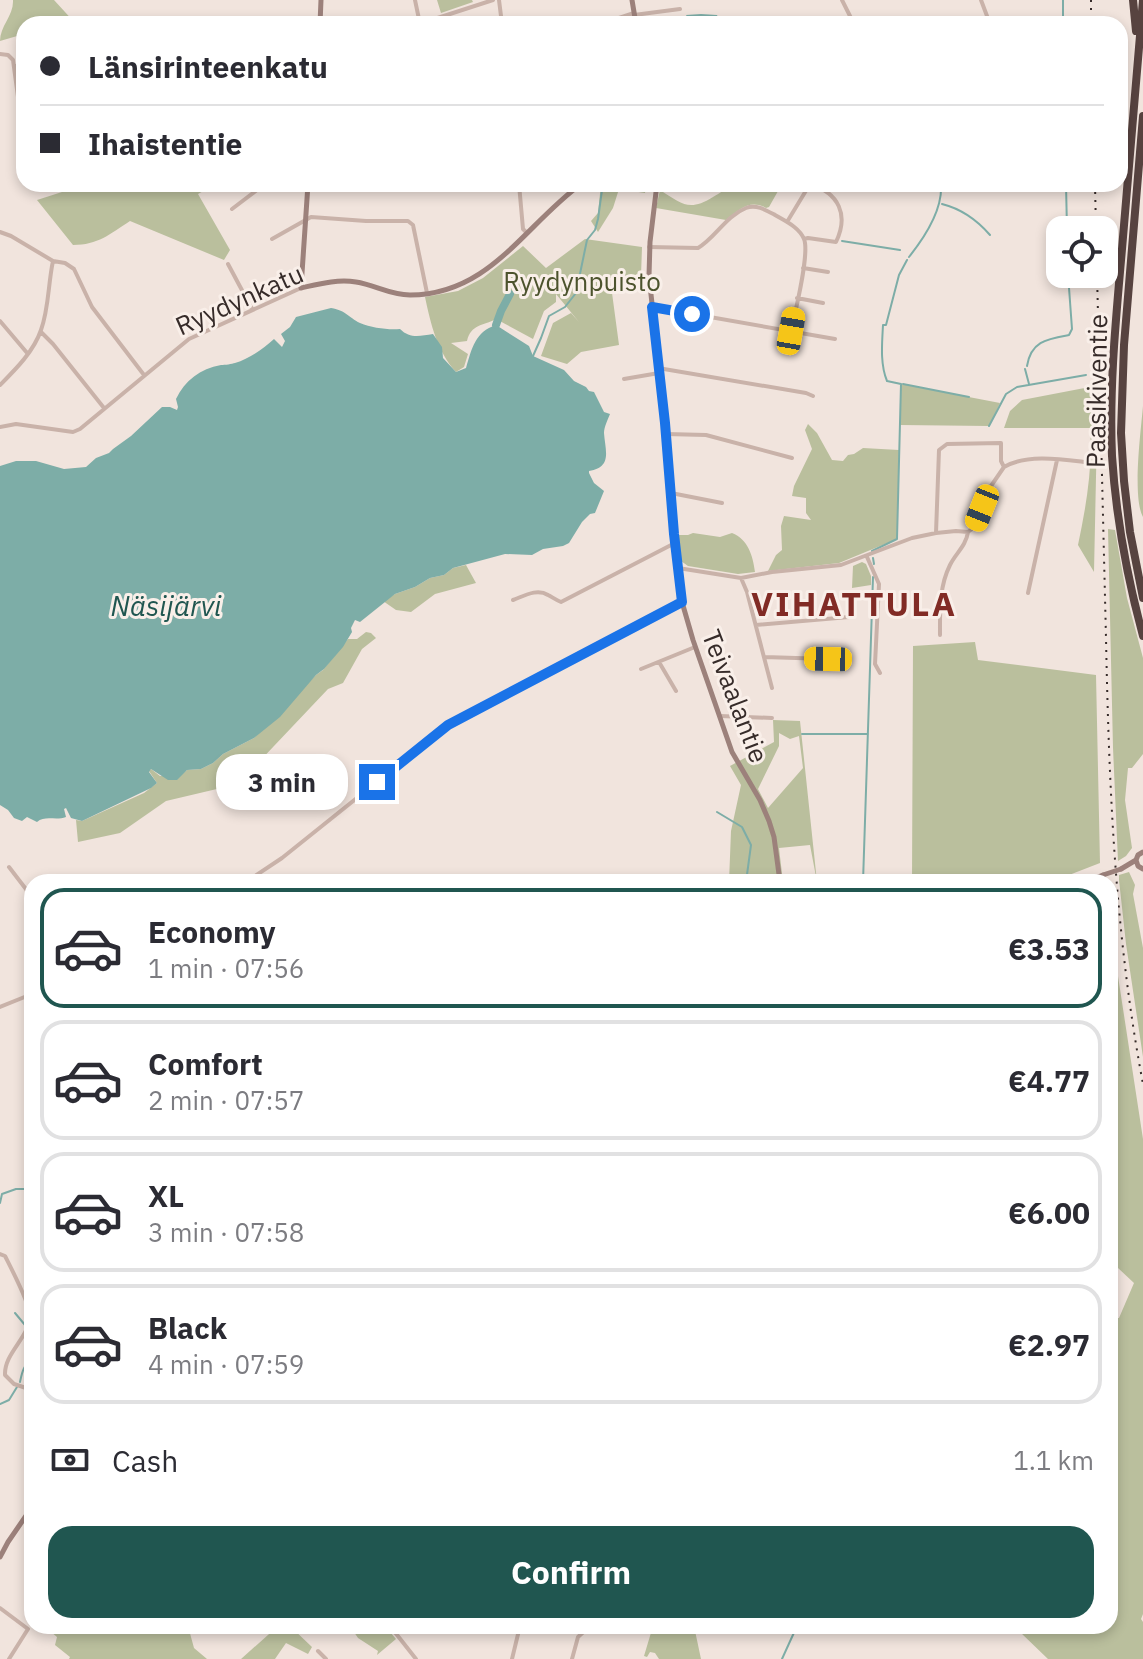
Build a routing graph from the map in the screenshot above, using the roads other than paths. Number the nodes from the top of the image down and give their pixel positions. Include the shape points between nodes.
1 (493, 0) edge
2 (632, 0) edge
3 (1133, 0) edge
4 (1143, 0) edge
5 (680, 9) dead end
6 (634, 14) junction
7 (444, 16) edge
8 (627, 16) edge
9 (0, 54) edge
10 (1138, 61) junction
11 (14, 67) joint
12 (16, 79) edge
13 (1143, 116) edge
14 (1128, 179) edge
15 (254, 192) edge
16 (308, 192) edge
17 (520, 192) edge
18 (572, 192) edge
19 (656, 192) edge
20 (805, 192) edge
21 (825, 192) edge
22 (1127, 192) edge
23 (232, 209) dead end
24 (306, 218) junction
25 (787, 222) junction
26 (0, 232) edge
27 (527, 233) junction
28 (272, 239) dead end
29 (804, 239) junction
30 (649, 247) junction
31 (53, 261) junction
32 (228, 264) dead end
33 (803, 268) junction
34 (828, 272) dead end
35 (301, 288) junction
36 (427, 293) junction
37 (797, 298) junction
38 (823, 303) dead end
39 (652, 307) junction
40 (252, 309) junction
41 (0, 321) edge
42 (791, 331) junction
43 (41, 332) junction
44 (835, 339) dead end
45 (28, 354) junction
46 (659, 370) junction
47 (144, 375) junction
48 (624, 379) dead end
49 (0, 385) edge
50 (813, 396) dead end
51 (104, 408) junction
52 (0, 427) edge
53 (666, 434) junction
54 (792, 458) dead end
55 (1057, 460) junction
56 (1084, 462) dead end
57 (1004, 467) junction
58 (671, 493) junction
59 (722, 503) dead end
60 (968, 532) junction
61 (936, 533) junction
62 (675, 543) junction
63 (867, 557) junction
64 (678, 568) junction
65 (741, 578) junction
66 (1028, 593) dead end
67 (1143, 598) edge
68 (513, 600) dead end
69 (682, 602) junction
70 (849, 617) dead end
71 (756, 625) junction
72 (940, 635) dead end
73 (1143, 636) edge
74 (695, 647) junction
75 (764, 657) junction
76 (828, 659) dead end
77 (659, 662) junction
78 (641, 669) dead end
79 (880, 673) dead end
80 (772, 688) dead end
81 (676, 691) dead end
82 (720, 716) junction
83 (772, 718) dead end
84 (1143, 852) edge
85 (1139, 866) edge
86 (9, 867) dead end
87 (258, 874) edge
88 (779, 874) edge
89 (1106, 874) edge
90 (24, 887) edge
91 (24, 997) edge
92 (0, 1007) edge
93 (0, 1254) edge
94 (24, 1299) edge
95 (24, 1333) edge
96 (24, 1387) edge
97 (24, 1520) edge
98 (0, 1557) edge
99 (0, 1608) edge
100 (24, 1626) edge
101 (25, 1634) edge
102 (396, 1634) edge
103 (518, 1634) edge
104 (581, 1634) edge
105 (318, 1651) dead end
106 (9, 1659) edge
107 (326, 1659) edge
108 (416, 1659) edge
109 (512, 1659) edge
110 (572, 1659) edge

1 - 7 street
2 - 6 main road
3 - 10 highway
4 - 10 highway, Paasikiventie
5 - 6 street
6 - 8 street
9 - 11 street via 12,58
10 - 14 highway, Paasikiventie
11 - 12 street
13 - 67 highway, Paasikiventie via 1121,433 1130,532
15 - 23 street
16 - 24 main road
17 - 27 street
18 - 27 main road, Ryydynkatu
19 - 30 main road, Teivaalantie
20 - 25 street
21 - 29 street via 839,206 842,221 836,242
22 - 73 highway, Paasikiventie via 1112,433 1120,535
24 - 28 street
24 - 35 main road
24 - 36 street via 410,221
25 - 29 street
25 - 30 street via 751,207 698,248
26 - 31 street
27 - 36 main road, Ryydynkatu via 476,277
29 - 33 street
30 - 39 main road, Teivaalantie
31 - 43 street
31 - 47 street via 74,269 92,307
32 - 40 street
33 - 34 street
33 - 37 street
35 - 36 main road, Ryydynkatu via 356,282 395,293
35 - 40 street, Ryydynkatu
37 - 38 street
37 - 42 street
39 - 42 street
39 - 46 main road, Teivaalantie
40 - 47 street, Ryydynkatu via 189,339
41 - 45 street
42 - 44 street
43 - 45 street
43 - 51 street
45 - 49 street
46 - 48 street
46 - 50 street
46 - 53 main road, Teivaalantie
47 - 51 street, Ryydynkatu
51 - 52 street, Ryydynkatu via 73,432 16,424
53 - 54 street via 706,435
53 - 58 main road, Teivaalantie
55 - 56 street
55 - 57 street via 1011,462
55 - 66 street
57 - 60 street
57 - 61 street via 1001,443 947,444 939,450
58 - 59 street
58 - 62 main road, Teivaalantie
60 - 61 street
60 - 72 street via 941,592
61 - 63 street
62 - 64 main road, Teivaalantie
62 - 68 street via 561,602 539,591
63 - 65 street
63 - 79 street via 879,584 875,664
64 - 65 street
64 - 69 main road, Teivaalantie
65 - 71 street
69 - 74 main road, Teivaalantie
69 - 87 street via 448,725
70 - 71 street
71 - 75 street
74 - 77 street
74 - 82 main road, Teivaalantie
75 - 76 street
75 - 80 street
77 - 78 street
77 - 81 street
82 - 83 street
82 - 88 main road, Teivaalantie via 732,752 769,821
84 - 85 main road
85 - 89 main road, bridge
86 - 90 street
91 - 92 street
93 - 94 street
95 - 96 street via 5,1375
97 - 98 main road
99 - 100 street
101 - 106 street
102 - 108 street
103 - 109 street
104 - 110 street
105 - 107 street

